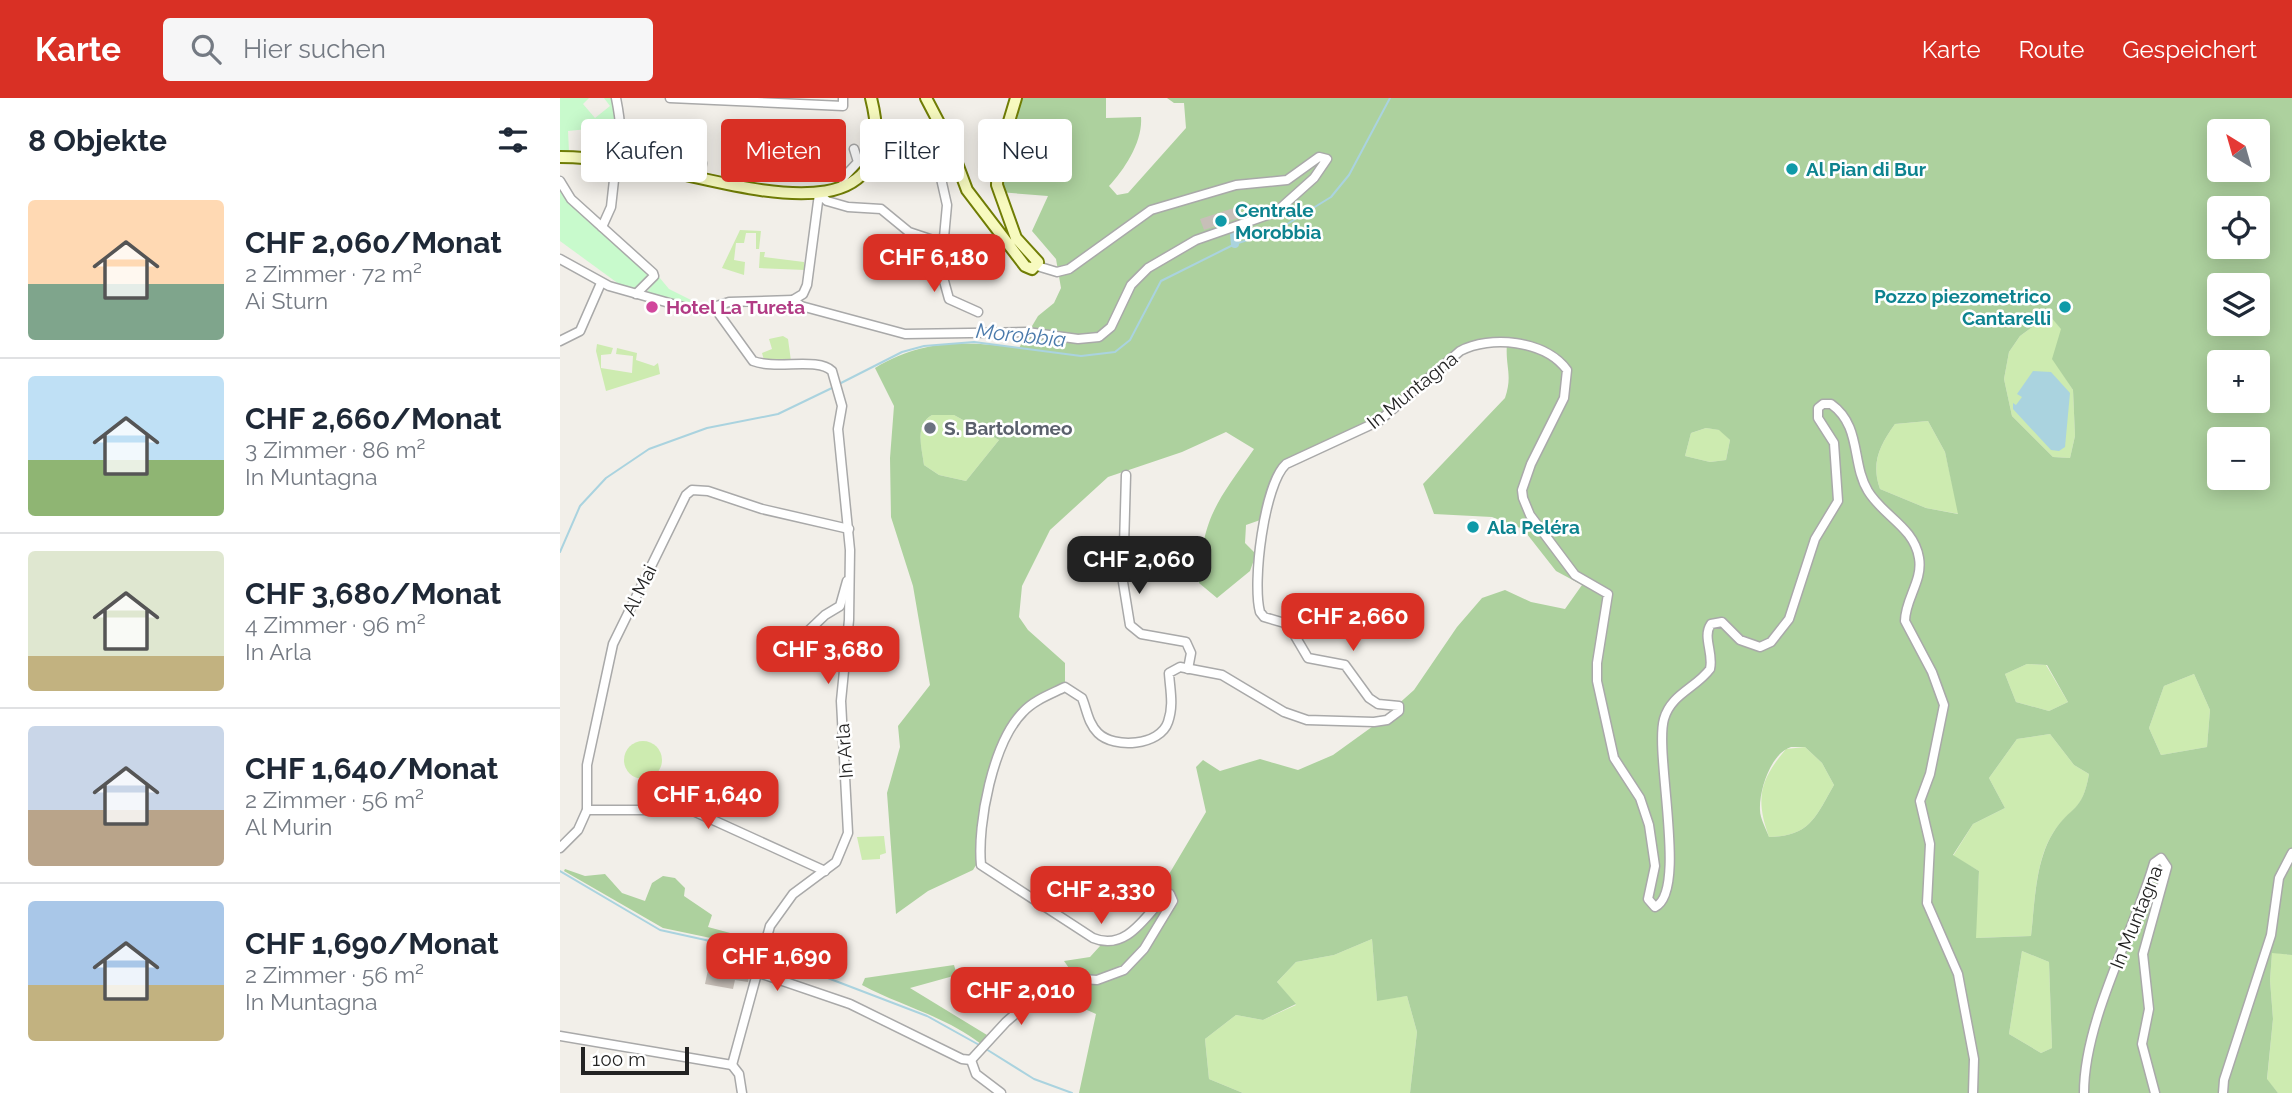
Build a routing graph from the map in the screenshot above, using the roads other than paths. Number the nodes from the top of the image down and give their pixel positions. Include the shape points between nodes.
1 (616, 98) edge
2 (671, 98) edge
3 (872, 98) edge
4 (926, 98) edge
5 (1016, 98) edge
6 (843, 102) edge
7 (618, 119) edge
8 (938, 119) edge
9 (854, 149) dead end
10 (560, 159) edge
11 (581, 159) edge
12 (707, 179) edge
13 (560, 181) edge
14 (612, 182) edge
15 (942, 182) edge
16 (964, 182) edge
17 (844, 186) junction
18 (819, 194) junction
19 (602, 227) junction
20 (942, 243) junction
21 (942, 253) junction
22 (560, 259) edge
23 (955, 259) dead end
24 (1036, 267) junction
25 (601, 283) junction
26 (636, 294) junction
27 (793, 300) junction
28 (714, 307) junction
29 (978, 312) dead end
30 (560, 341) edge
31 (1126, 475) dead end
32 (849, 529) junction
33 (850, 576) junction
34 (781, 658) dead end
35 (1188, 669) junction
36 (587, 810) junction
37 (560, 848) edge
38 (2292, 853) edge
39 (825, 871) junction
40 (759, 973) junction
41 (560, 1036) edge
42 (971, 1060) junction
43 (732, 1065) junction
44 (742, 1093) edge
45 (1001, 1093) edge
46 (1973, 1093) edge
47 (2084, 1093) edge
48 (2155, 1093) edge
49 (2223, 1093) edge

1 - 7 street
2 - 6 street
3 - 17 street via 878,127 876,147 866,167
4 - 8 street
5 - 24 street via 1000,149 997,178 1013,233 1037,260
9 - 17 street via 858,162 843,178
10 - 11 street
12 - 18 street via 780,194
13 - 19 street via 571,199
14 - 19 street via 611,207
15 - 20 street via 947,205
16 - 24 street via 1026,266
17 - 18 street
18 - 20 street via 848,207 881,209 909,232
18 - 27 street via 807,285
19 - 26 street via 654,276
20 - 21 street
21 - 23 street
21 - 29 street via 948,298
22 - 25 street
24 - 27 street via 1057,272 1072,268 1151,210 1236,185 1287,180 1319,157 1327,159 1303,190 1276,212 1196,240 1148,268 1131,285 1111,327 1095,338 1027,332 905,334
25 - 26 street
25 - 30 street via 580,331
26 - 28 street via 694,310
27 - 28 street via 729,302
28 - 32 street, In Arla via 753,361 784,366 821,364 832,373 841,400 838,429
31 - 35 street via 1123,582 1130,625 1142,634 1186,642 1191,653
32 - 33 street, In Arla
32 - 36 street, Al Mai via 708,491 692,490 686,495 613,644 587,765
33 - 34 street via 840,606 804,635 788,639
33 - 39 street, In Arla via 841,701 849,828 838,858
35 - 42 street via 1169,673 1172,701 1168,722 1152,741 1101,736 1089,722 1082,698 1065,687 1023,712 996,761 988,793 981,857 985,870 1093,938 1107,942 1127,936 1166,895 1174,897 1144,949 1124,970 1097,980 1066,978 1049,984
35 - 46 street, In Muntagna via 1231,678 1284,712 1307,720 1374,722 1395,716 1399,706 1369,698 1345,666 1308,658 1288,624 1260,612 1259,556 1279,471 1366,429 1471,344 1495,341 1534,349 1558,361 1567,370 1564,398 1531,464 1523,498 1530,515 1575,575 1608,594 1597,681 1614,758 1640,798 1648,825 1655,866 1648,893 1651,905 1657,906 1668,885 1661,742 1664,717 1672,702 1710,669 1707,631 1711,624 1720,621 1740,640 1760,647 1771,642 1788,619 1815,539 1838,501 1834,443 1818,416 1823,404 1834,405 1848,423 1866,488 1909,534 1917,551 1920,569 1905,624 1944,710 1920,801 1930,844 1927,903 1958,974 1974,1059
36 - 37 street via 578,830
36 - 39 street via 691,810
38 - 49 street via 2279,878 2271,935
39 - 40 street, In Arla via 781,907 763,942
40 - 42 street via 829,995
40 - 43 street, In Arla
41 - 43 street
42 - 45 street via 976,1074
43 - 44 street via 739,1074
47 - 48 street, In Muntagna via 2094,1036 2123,943 2154,863 2161,858 2167,867 2143,954 2149,1009 2142,1044

